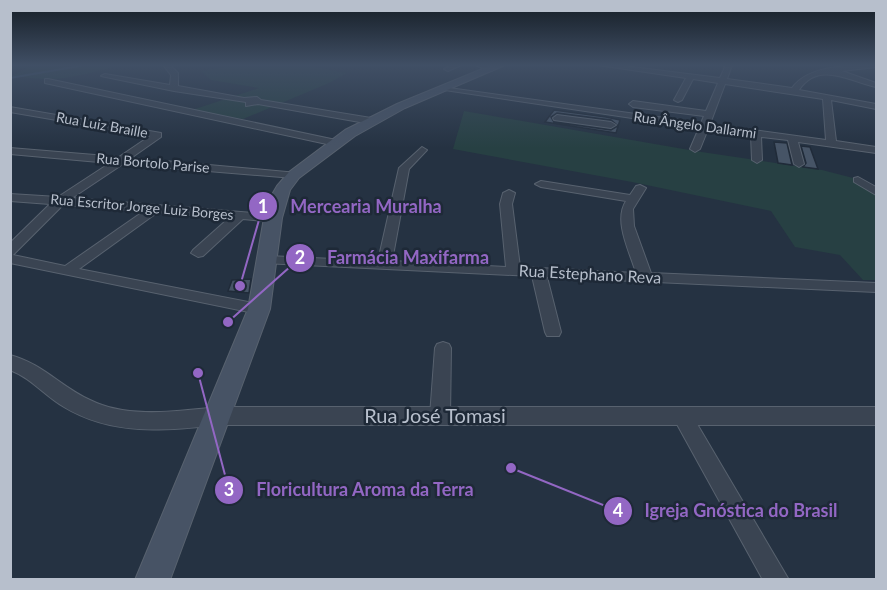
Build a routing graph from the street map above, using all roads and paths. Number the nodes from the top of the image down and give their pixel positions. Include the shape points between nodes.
1 (102, 93) edge
2 (196, 93) edge
3 (434, 93) edge
4 (467, 93) edge
5 (682, 93) edge
6 (718, 93) edge
7 (804, 93) edge
8 (827, 96) junction
9 (678, 100) dead end
10 (633, 104) dead end
11 (876, 106) edge
12 (10, 109) edge
13 (592, 110) junction
14 (710, 114) junction
15 (557, 118) dead end
16 (371, 121) junction
17 (587, 122) junction
18 (611, 125) dead end
19 (705, 126) junction
20 (756, 133) junction
21 (792, 138) junction
22 (336, 142) junction
23 (831, 143) junction
24 (695, 149) dead end
25 (422, 150) dead end
26 (876, 150) edge
27 (10, 151) edge
28 (123, 160) junction
29 (757, 160) dead end
30 (799, 164) dead end
31 (294, 175) junction
32 (858, 180) dead end
33 (541, 184) dead end
34 (876, 192) edge
35 (509, 193) dead end
36 (10, 196) edge
37 (62, 200) junction
38 (154, 209) junction
39 (239, 216) junction
40 (273, 218) junction
41 (10, 252) edge
42 (198, 253) dead end
43 (10, 260) edge
44 (268, 260) junction
45 (384, 266) junction
46 (68, 270) junction
47 (513, 270) junction
48 (538, 271) junction
49 (645, 278) junction
50 (875, 289) edge
51 (259, 309) junction
52 (553, 332) dead end
53 (443, 348) dead end
54 (10, 362) edge
55 (218, 416) junction
56 (440, 416) junction
57 (876, 416) edge
58 (683, 417) junction
59 (152, 579) edge
60 (777, 579) edge

1 - 22 street
2 - 16 street via 244,100 244,104 258,102
3 - 16 main road
4 - 13 street, Rua Ângelo Dallarmi
5 - 9 street
6 - 14 street
7 - 8 street
8 - 11 street
8 - 23 street
10 - 14 street
12 - 28 street, Rua Luiz Braille via 158,135
13 - 17 street
13 - 19 street, Rua Ângelo Dallarmi
14 - 19 street
15 - 17 street
16 - 22 main road
17 - 18 street
19 - 20 street, Rua Ângelo Dallarmi
19 - 24 street
20 - 21 street, Rua Ângelo Dallarmi
20 - 29 street
21 - 23 street, Rua Ângelo Dallarmi
21 - 30 street
22 - 31 main road
23 - 26 street, Rua Ângelo Dallarmi
25 - 45 street via 404,168
27 - 28 street, Rua Bortolo Parise
28 - 31 street, Rua Bortolo Parise
28 - 37 street
31 - 40 main road via 278,198
32 - 34 street
33 - 49 street via 636,193 627,209 628,226
35 - 47 street via 506,204
36 - 37 street, Rua Escritor Jorge Luiz Borges
37 - 38 street, Rua Escritor Jorge Luiz Borges
37 - 41 street
38 - 39 street, Rua Escritor Jorge Luiz Borges
38 - 46 street
39 - 40 street, Rua Escritor Jorge Luiz Borges
39 - 42 street
40 - 44 main road
43 - 46 street
44 - 45 street, Rua Estephano Reva
44 - 51 main road
45 - 47 street, Rua Estephano Reva
46 - 51 street
47 - 48 street, Rua Estephano Reva
48 - 49 street, Rua Estephano Reva
48 - 52 street
49 - 50 street, Rua Estephano Reva
51 - 55 main road
53 - 56 street
54 - 55 street, Rua José Tomasi via 34,371 65,397 93,413 154,422
55 - 56 street, Rua José Tomasi
55 - 59 main road
56 - 58 street, Rua José Tomasi
57 - 58 street, Rua José Tomasi
58 - 60 street

